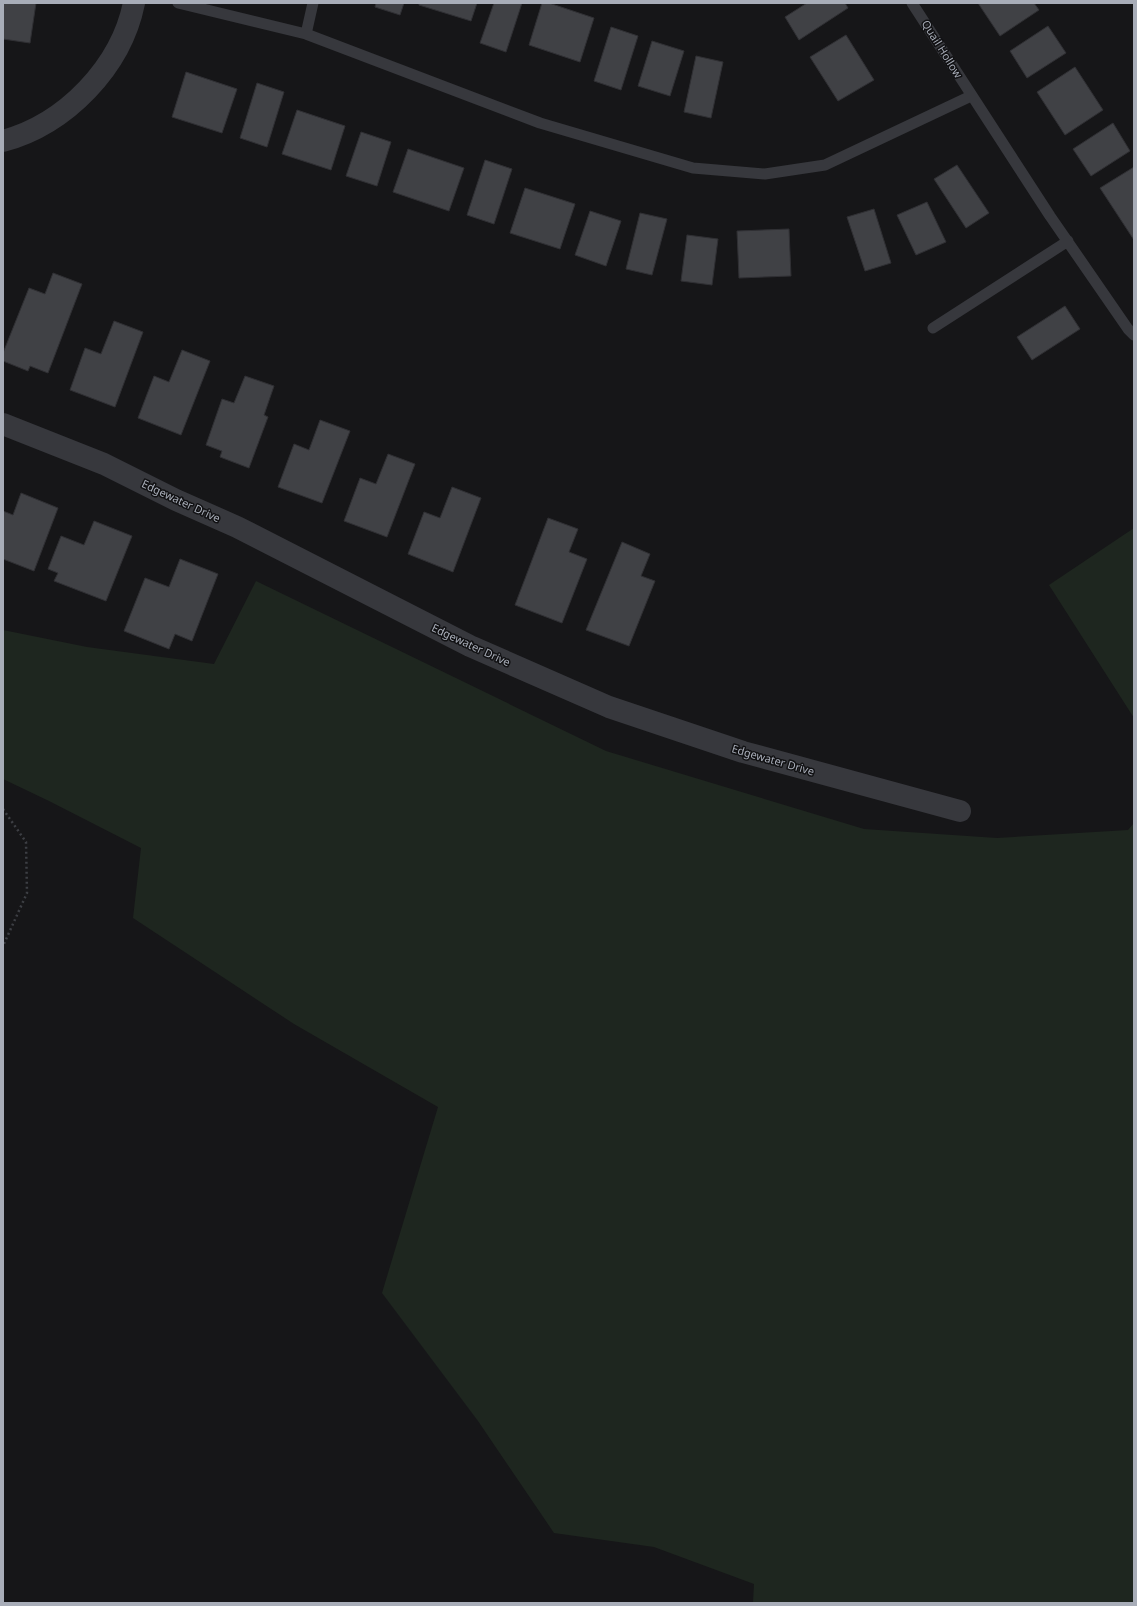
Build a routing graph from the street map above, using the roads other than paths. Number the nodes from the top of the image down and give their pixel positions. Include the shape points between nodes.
1 (134, 3) edge
2 (178, 3) edge
3 (313, 3) edge
4 (912, 3) edge
5 (306, 34) junction
6 (972, 96) junction
7 (3, 141) edge
8 (1068, 241) junction
9 (933, 328) dead end
10 (1134, 335) edge
11 (3, 424) edge
12 (960, 811) dead end

1 - 7 street via 118,47 104,70 86,91 54,117
2 - 5 lane
3 - 5 lane
4 - 6 lane, Quail Hollow
5 - 6 lane via 540,123 693,168 765,174 825,165
6 - 8 lane, Quail Hollow
8 - 9 lane
8 - 10 lane, Quail Hollow
11 - 12 street, Edgewater Drive via 104,464 237,527 470,646 609,707 743,752

